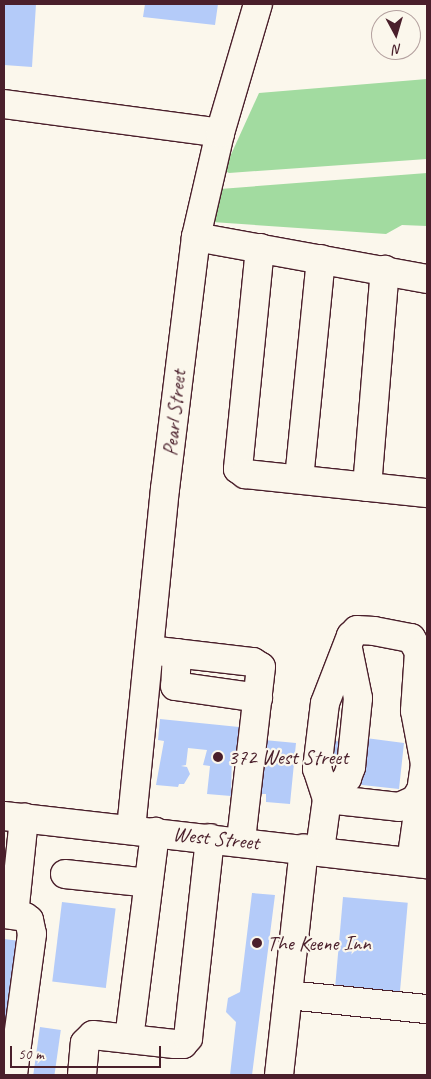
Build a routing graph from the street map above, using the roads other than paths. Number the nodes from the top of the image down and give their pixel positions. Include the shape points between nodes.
1 (258, 4) edge
2 (4, 104) edge
3 (220, 133) junction
4 (196, 237) junction
5 (260, 248) junction
6 (321, 259) junction
7 (385, 270) junction
8 (427, 278) edge
9 (299, 479) junction
10 (366, 486) junction
11 (427, 492) edge
12 (149, 650) junction
13 (421, 790) junction
14 (327, 799) junction
15 (14, 817) edge
16 (143, 830) junction
17 (210, 838) junction
18 (241, 841) junction
19 (312, 849) junction
20 (419, 863) edge
21 (65, 874) dead end
22 (149, 883) junction
23 (9, 915) edge
24 (288, 995) junction
25 (427, 1009) edge
26 (129, 1039) junction
27 (14, 1075) edge
28 (82, 1075) edge
29 (279, 1075) edge

1 - 3 street, Pearl Street
2 - 3 street
3 - 4 street, Pearl Street
4 - 5 street
4 - 12 street, Pearl Street
5 - 6 street
5 - 9 street via 238,469 245,474
6 - 7 street
6 - 9 street
7 - 8 street
7 - 10 street
9 - 10 street
10 - 11 street
12 - 16 street, Pearl Street
12 - 18 street via 259,663 258,698
13 - 14 street via 415,800 399,807
13 - 14 street via 425,754 415,722 419,652 416,642 403,635 357,630 351,636 323,710 316,770
13 - 20 street
14 - 19 street
15 - 16 street, West Street
15 - 23 street
16 - 17 street, West Street
16 - 22 street, Pearl Street
17 - 18 street, West Street
17 - 26 street via 188,1038 175,1044
18 - 19 street, West Street
19 - 20 street, West Street
19 - 24 street
21 - 22 street
22 - 26 street, Pearl Street
23 - 27 street via 29,920 32,934
24 - 25 street
24 - 29 street
26 - 28 street via 93,1035 87,1038

